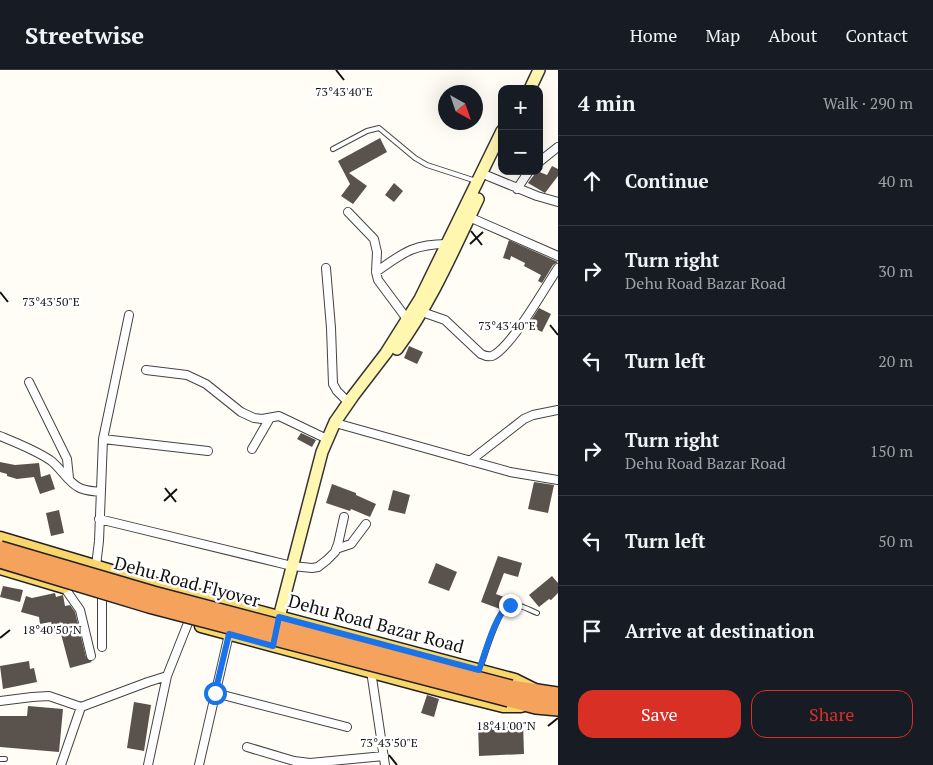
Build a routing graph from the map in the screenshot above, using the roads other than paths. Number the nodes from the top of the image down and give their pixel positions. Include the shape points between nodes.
1 (536, 70) edge
2 (525, 85) edge
3 (531, 85) edge
4 (498, 141) edge
5 (558, 147) edge
6 (332, 149) dead end
7 (498, 154) edge
8 (543, 159) edge
9 (527, 175) edge
10 (483, 179) junction
11 (518, 189) junction
12 (558, 202) edge
13 (348, 212) dead end
14 (469, 217) junction
15 (447, 244) junction
16 (558, 256) edge
17 (326, 268) dead end
18 (558, 268) edge
19 (376, 272) junction
20 (422, 312) junction
21 (129, 315) dead end
22 (407, 320) junction
23 (146, 370) dead end
24 (29, 382) dead end
25 (348, 402) junction
26 (558, 410) edge
27 (270, 418) junction
28 (339, 424) junction
29 (0, 436) edge
30 (103, 439) junction
31 (327, 439) junction
32 (252, 449) dead end
33 (208, 451) dead end
34 (322, 452) junction
35 (470, 461) junction
36 (69, 478) junction
37 (558, 480) edge
38 (101, 492) junction
39 (344, 517) dead end
40 (99, 519) junction
41 (366, 524) dead end
42 (0, 538) edge
43 (0, 549) edge
44 (336, 549) junction
45 (0, 560) edge
46 (96, 566) junction
47 (292, 566) junction
48 (0, 568) edge
49 (64, 587) junction
50 (102, 598) junction
51 (537, 613) dead end
52 (279, 617) junction
53 (188, 623) junction
54 (229, 634) junction
55 (273, 646) junction
56 (102, 647) dead end
57 (91, 656) dead end
58 (479, 670) junction
59 (371, 671) junction
60 (168, 676) junction
61 (215, 693) junction
62 (510, 693) junction
63 (558, 695) edge
64 (537, 699) junction
65 (0, 701) edge
66 (81, 708) junction
67 (558, 708) edge
68 (347, 727) dead end
69 (247, 747) dead end
70 (0, 759) edge
71 (5, 759) dead end
72 (384, 761) edge
73 (61, 765) edge
74 (148, 765) edge
75 (199, 765) edge

1 - 2 street
1 - 3 street
4 - 10 street
5 - 8 street
6 - 10 lane via 379,128 426,165
7 - 10 street
9 - 11 street
10 - 11 street
10 - 14 street
10 - 15 street
11 - 12 street
13 - 19 street via 376,244
14 - 16 street
14 - 20 street
15 - 19 street via 421,245 408,250
15 - 22 street
17 - 25 street via 331,374 337,391
18 - 20 street via 511,339 494,355 487,357 481,354 446,320
19 - 22 street via 382,287
20 - 28 street
21 - 30 street
22 - 25 street
23 - 27 street via 192,377 241,412 254,418
24 - 36 street via 68,459
25 - 31 street
26 - 35 street via 524,419
27 - 31 street via 279,416
27 - 32 street
28 - 34 street
28 - 35 street
29 - 36 street via 37,452 61,468
30 - 33 street
30 - 38 street
31 - 34 street
34 - 47 street
35 - 37 street
36 - 38 street via 83,490
38 - 40 street
39 - 44 street
40 - 46 street
40 - 47 street
41 - 44 street via 351,544
42 - 46 main road, Dehu Road Bazar Road
43 - 62 highway, Dehu Road Flyover, bridge
44 - 47 street via 318,567
45 - 62 highway, Dehu Road Flyover, bridge via 149,605
46 - 52 main road, Dehu Road Bazar Road
47 - 52 street
48 - 49 main road
49 - 50 main road
49 - 57 street via 80,610
50 - 53 main road
50 - 56 street
51 - 58 lane via 518,606 504,608
52 - 55 street
52 - 58 main road, Dehu Road Bazar Road
53 - 54 main road
53 - 60 street
54 - 55 main road
54 - 61 street
55 - 59 main road
58 - 64 main road, Dehu Road Bazar Road via 515,680
59 - 64 main road via 503,706
59 - 72 street
60 - 66 street
60 - 74 street
61 - 68 street
61 - 75 street
62 - 64 highway, Dehu Road Flyover
63 - 64 highway
64 - 67 highway
65 - 66 street via 49,696
66 - 73 street
69 - 72 street via 310,763
70 - 71 lane

